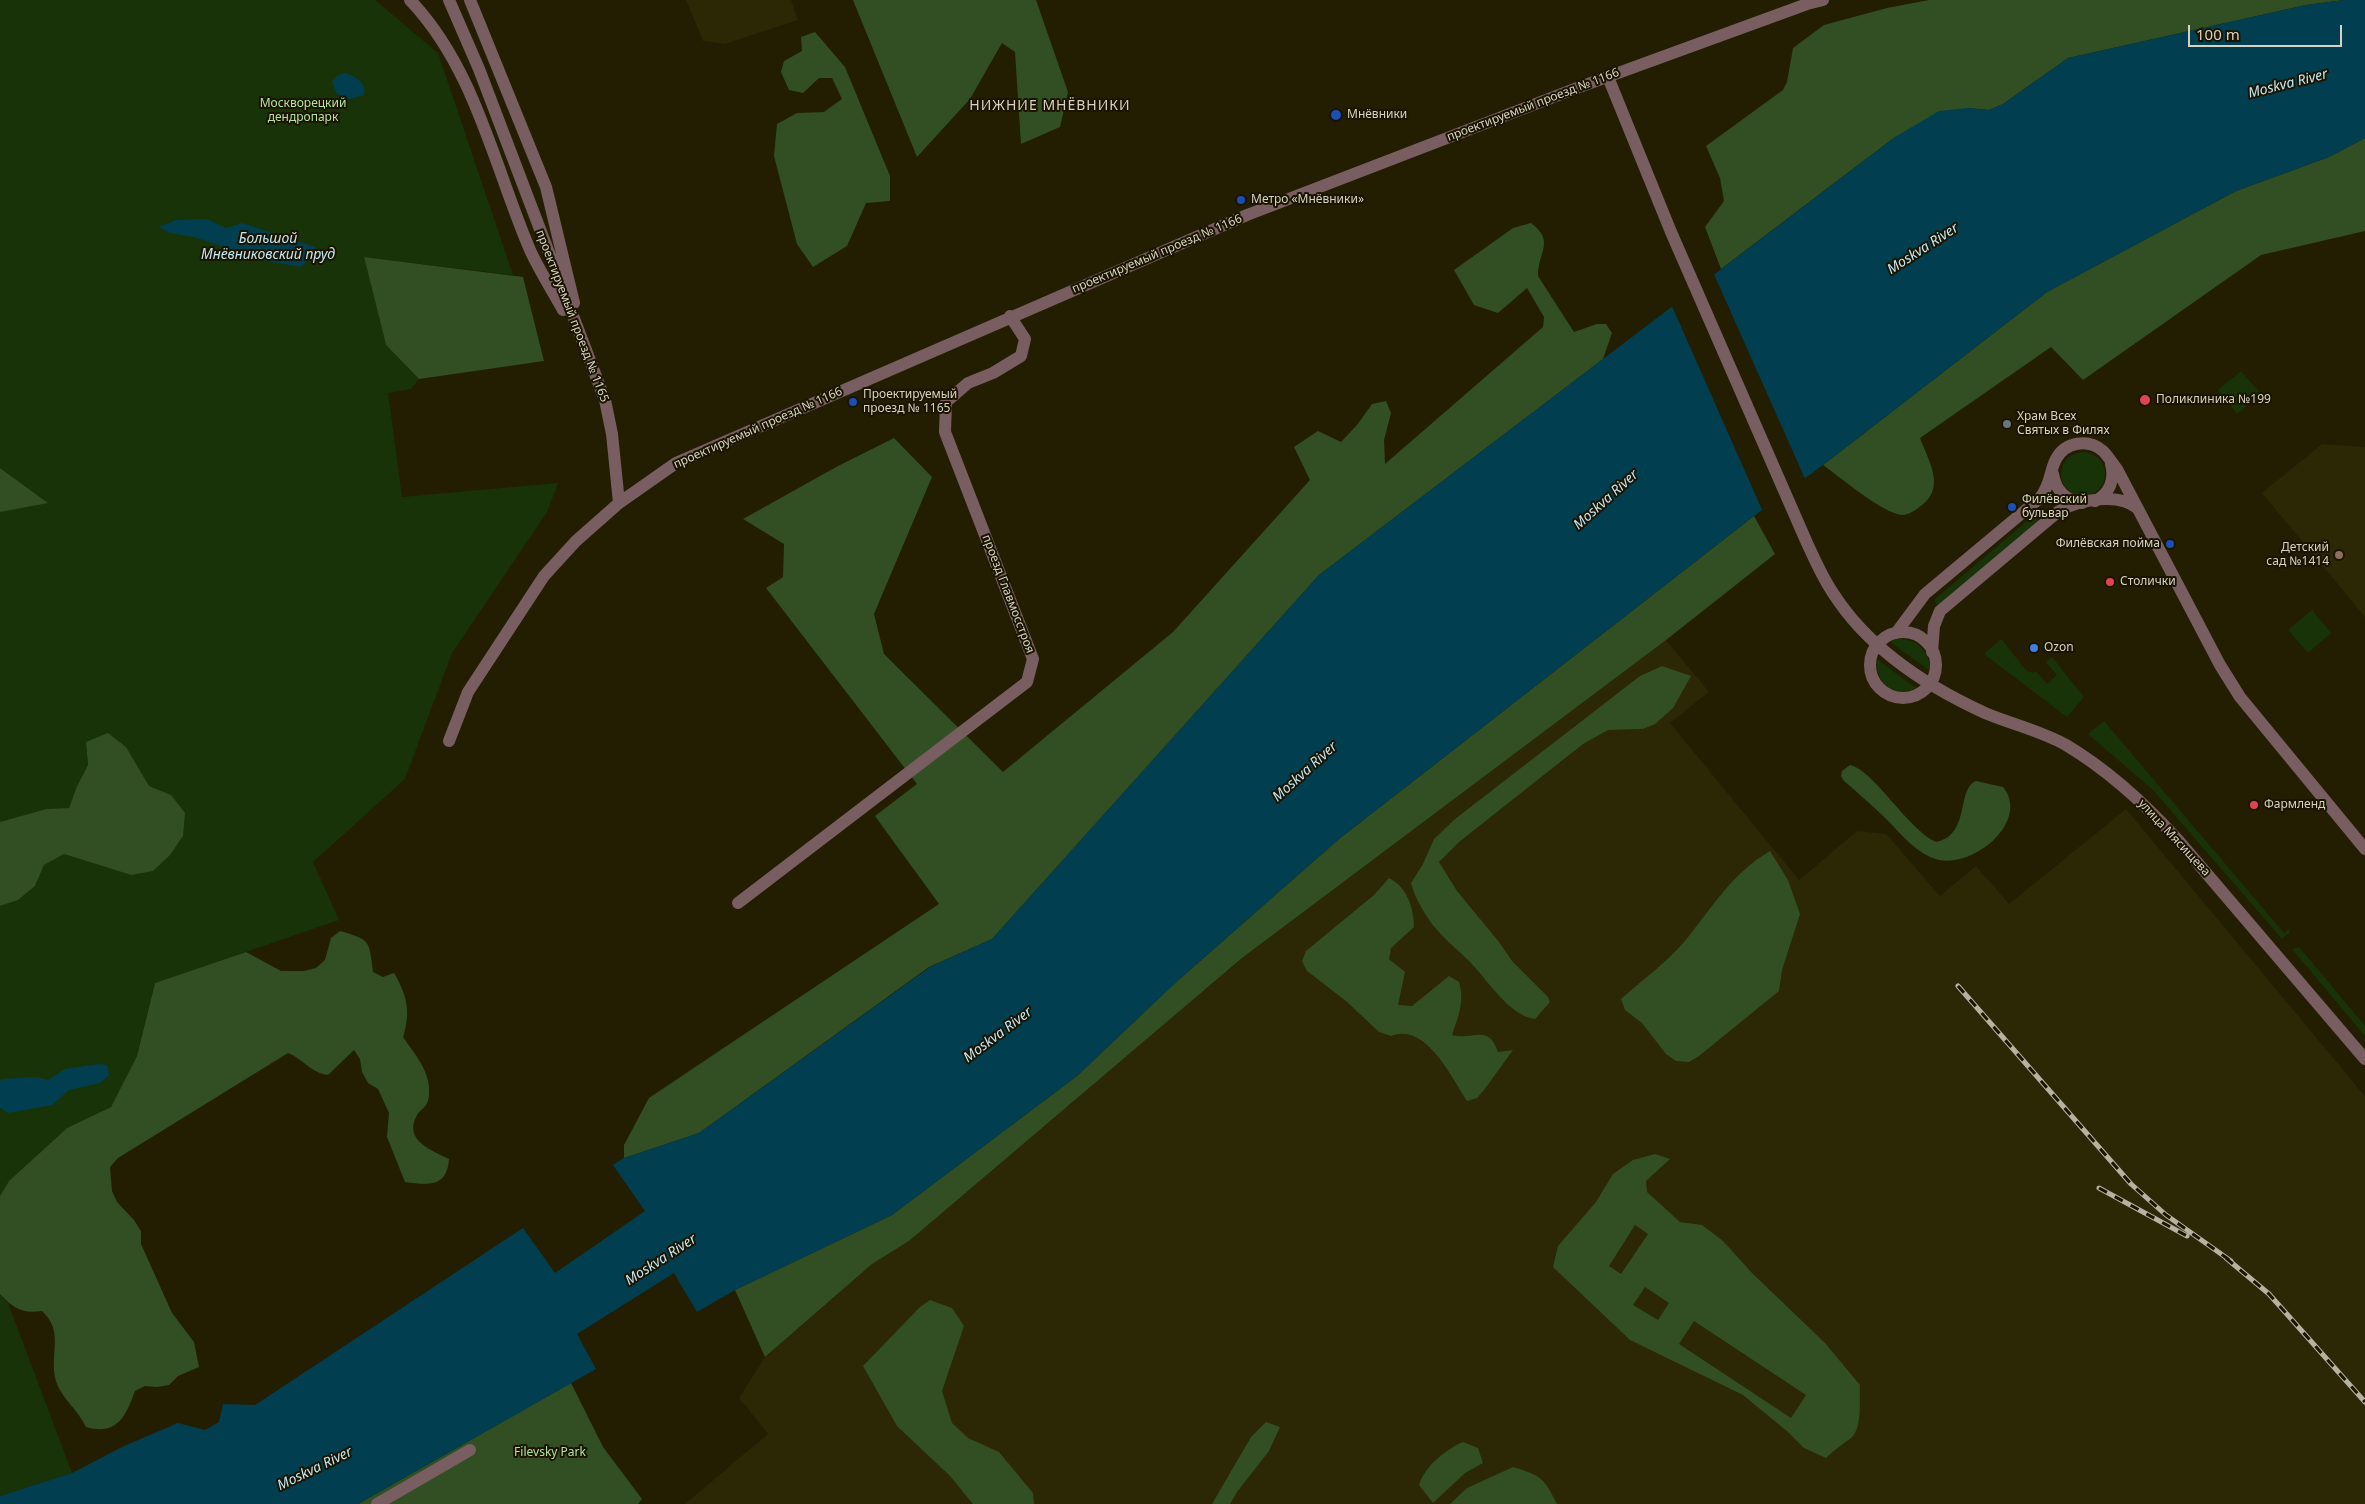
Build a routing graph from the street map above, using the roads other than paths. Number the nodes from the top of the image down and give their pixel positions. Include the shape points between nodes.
1 (410, 0) edge
2 (449, 0) edge
3 (470, 0) edge
4 (1823, 0) edge
5 (1608, 77) junction
6 (1010, 316) junction
7 (584, 347) junction
8 (2109, 458) junction
9 (2053, 474) junction
10 (619, 503) junction
11 (2087, 503) junction
12 (2139, 510) junction
13 (1896, 633) junction
14 (1877, 645) junction
15 (1932, 652) junction
16 (1930, 684) junction
17 (449, 741) dead end
18 (2365, 849) edge
19 (738, 903) dead end
20 (2365, 1060) edge
21 (470, 1450) dead end
22 (376, 1504) edge

1 - 7 street via 449,51 476,108 530,251
2 - 7 street, проектируемый проезд № 1165
3 - 7 street via 546,187
4 - 5 street, проектируемый проезд № 1166
5 - 6 street, проектируемый проезд № 1166 via 1271,206
5 - 14 street, улица Мясищева via 1671,232 1807,543 1832,593
6 - 10 street, проектируемый проезд № 1166 via 676,463
6 - 19 street, проезд Главмосстроя via 1025,338 1021,356 968,383 946,402 945,432 1033,659 1027,682
7 - 10 street, проектируемый проезд № 1165 via 605,400
8 - 9 street via 2097,447 2077,444 2059,455
8 - 11 street via 2113,473 2110,488 2099,499
8 - 12 street
9 - 11 street via 2065,498
9 - 13 street via 2040,498 1926,594
10 - 17 street via 576,541 544,576 468,692
11 - 12 street via 2119,499
11 - 15 street via 2058,511 1940,611 1934,626
12 - 18 street via 2240,697
13 - 14 street
13 - 15 street via 1918,636
14 - 16 street, улица Мясищева
14 - 16 street via 1870,666 1872,676 1884,692 1902,698 1913,697
15 - 16 street via 1936,665
16 - 20 street, улица Мясищева via 1988,714 2065,745 2147,806
21 - 22 street

